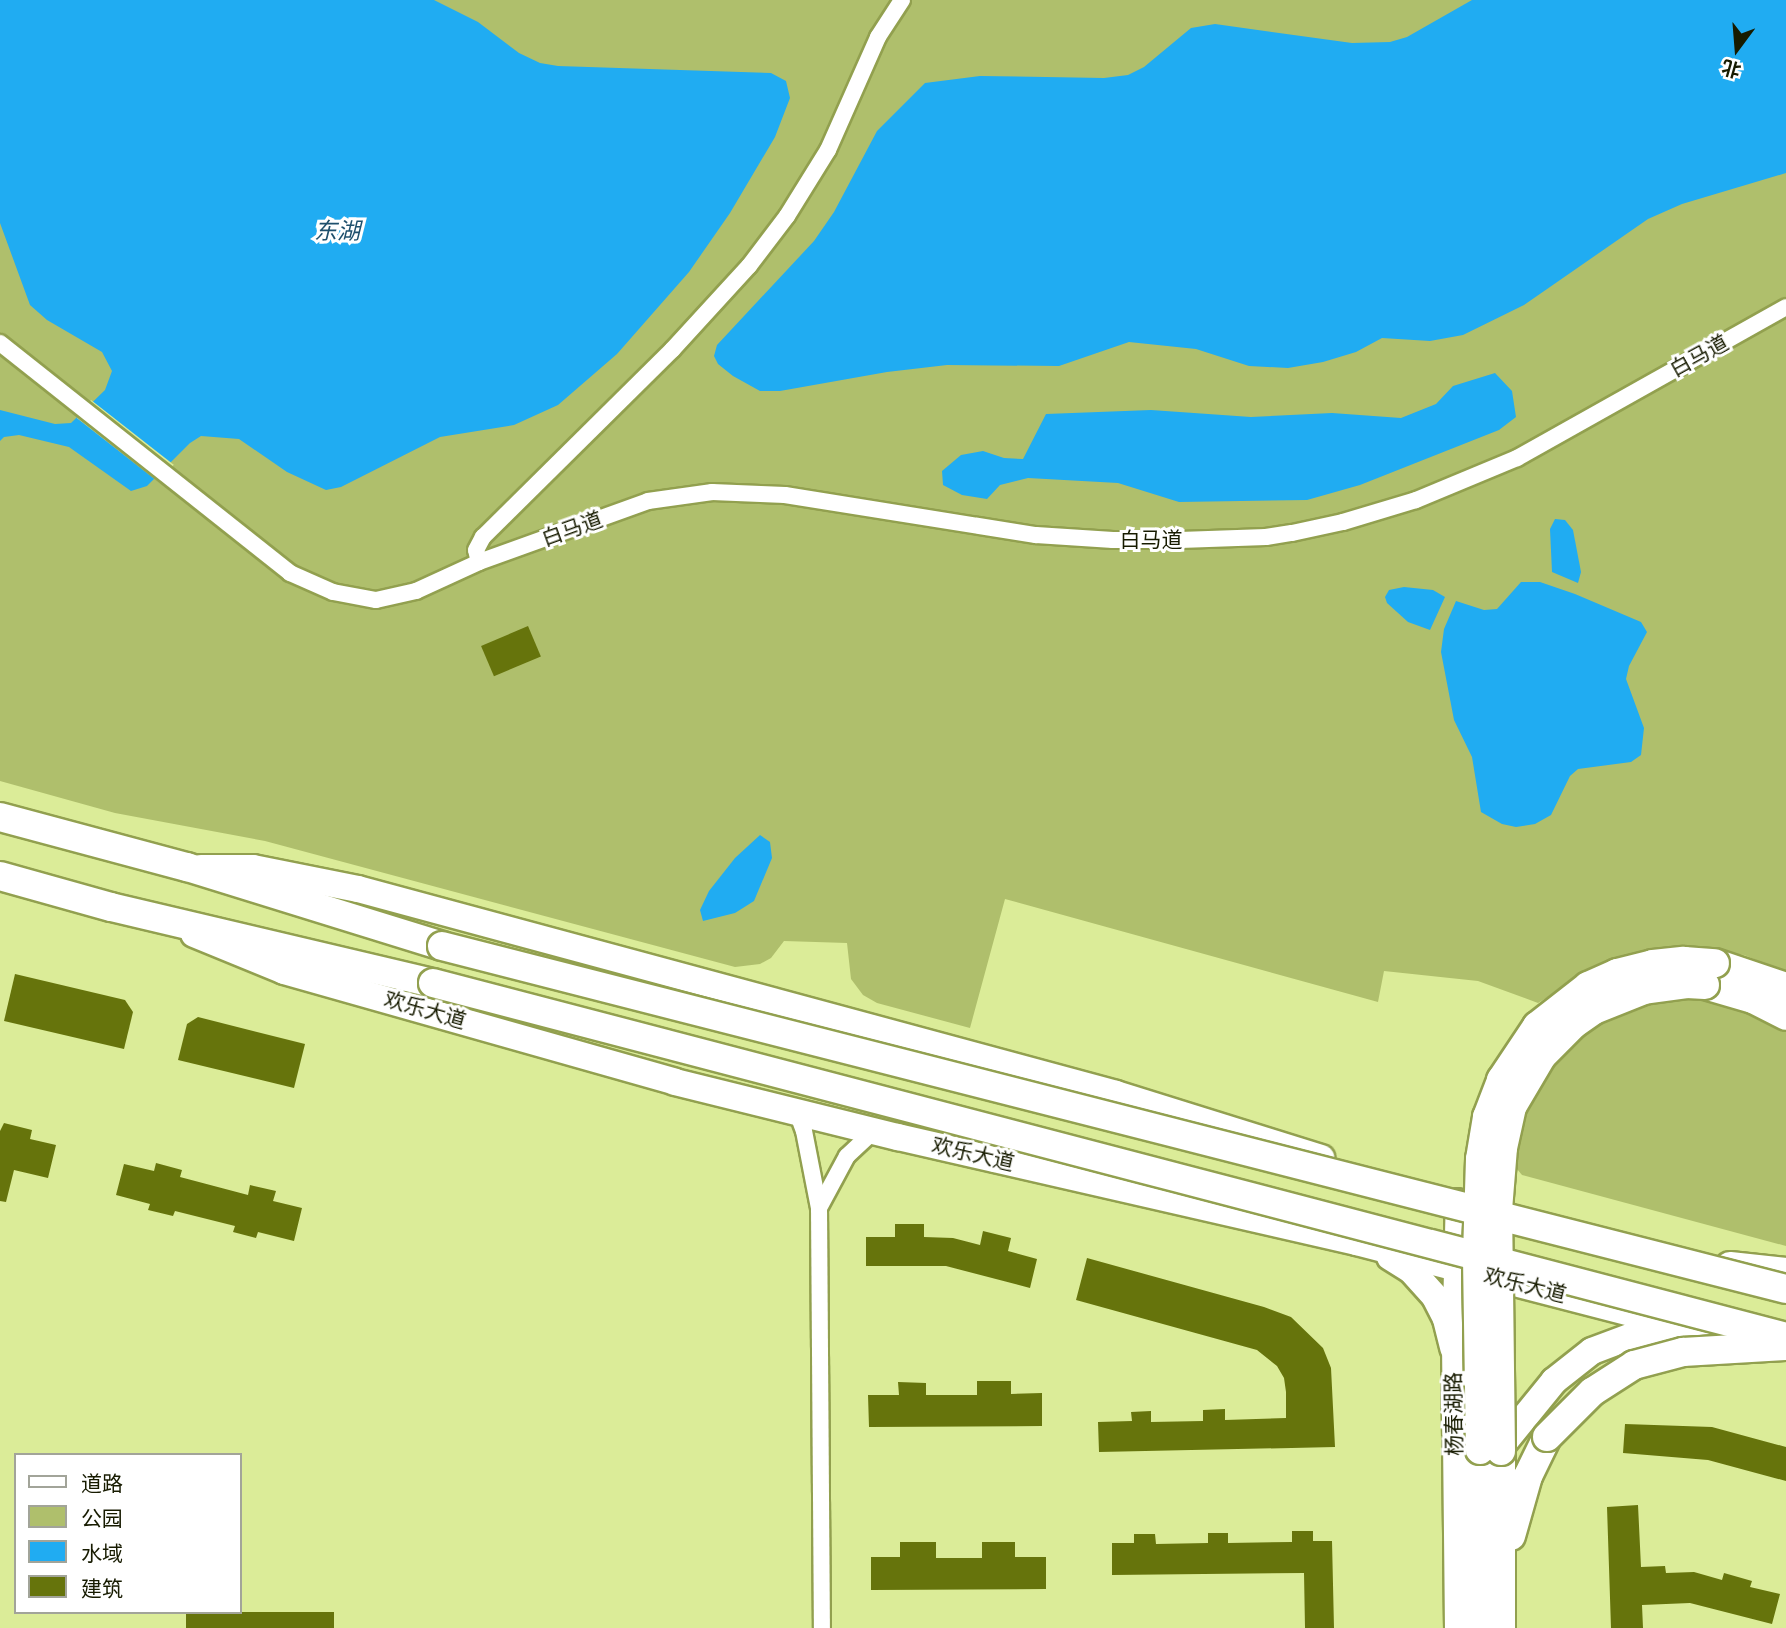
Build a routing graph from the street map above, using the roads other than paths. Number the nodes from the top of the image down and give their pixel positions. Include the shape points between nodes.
1 (902, 0) edge
2 (1786, 307) edge
3 (0, 343) edge
4 (479, 562) junction
5 (0, 817) edge
6 (187, 867) junction
7 (0, 876) edge
8 (171, 920) junction
9 (1786, 987) edge
10 (1786, 1016) edge
11 (797, 1112) junction
12 (874, 1131) junction
13 (1457, 1200) junction
14 (820, 1208) junction
15 (1495, 1210) junction
16 (1356, 1242) junction
17 (1683, 1260) junction
18 (1455, 1268) junction
19 (1786, 1272) edge
20 (1494, 1278) junction
21 (1786, 1291) edge
22 (1698, 1331) junction
23 (1786, 1337) edge
24 (1786, 1346) edge
25 (1453, 1348) junction
26 (1786, 1354) edge
27 (1498, 1450) dead end
28 (1502, 1577) junction
29 (1482, 1626) edge
30 (822, 1628) edge

1 - 4 street via 878,37 828,150 787,216 749,266 672,350 483,537 476,550
2 - 4 street, 白马道 via 1517,458 1416,500 1292,533 1180,540 1036,535 785,495 712,492 648,501
3 - 4 street, 白马道 via 289,573 333,592 376,600 394,598
5 - 6 highway
6 - 13 main road via 253,868 358,889 1115,1094
6 - 17 highway, bridge via 442,946
7 - 8 highway, 欢乐大道
8 - 11 main road, 欢乐大道 via 204,940 284,971
8 - 23 highway, 欢乐大道, bridge via 433,983
9 - 29 highway, bridge via 1750,972 1700,962 1653,964 1617,973 1587,986 1556,1009 1522,1045 1501,1080 1487,1117 1480,1159
10 - 28 highway, bridge via 1753,999 1705,985 1644,990 1609,1003 1574,1024 1542,1056 1516,1098 1503,1148 1499,1210
11 - 12 main road, 欢乐大道
11 - 14 street
12 - 14 street via 847,1156
12 - 16 main road, 欢乐大道
13 - 15 main road
13 - 18 main road, 杨春湖路
14 - 30 street
15 - 20 main road, 杨春湖路
15 - 21 main road
16 - 18 main road, 欢乐大道
16 - 25 main road via 1394,1259 1425,1283 1446,1319
17 - 19 highway, bridge
17 - 21 highway, bridge
18 - 20 main road, 欢乐大道
18 - 25 main road, 杨春湖路
20 - 22 main road, 欢乐大道
20 - 29 main road, 杨春湖路 via 1497,1564
22 - 26 main road, 欢乐大道
22 - 27 main road via 1632,1336 1592,1351 1554,1381
24 - 28 highway, bridge via 1664,1355 1623,1371 1592,1392 1560,1422 1537,1454
25 - 29 main road, 杨春湖路
28 - 29 highway

